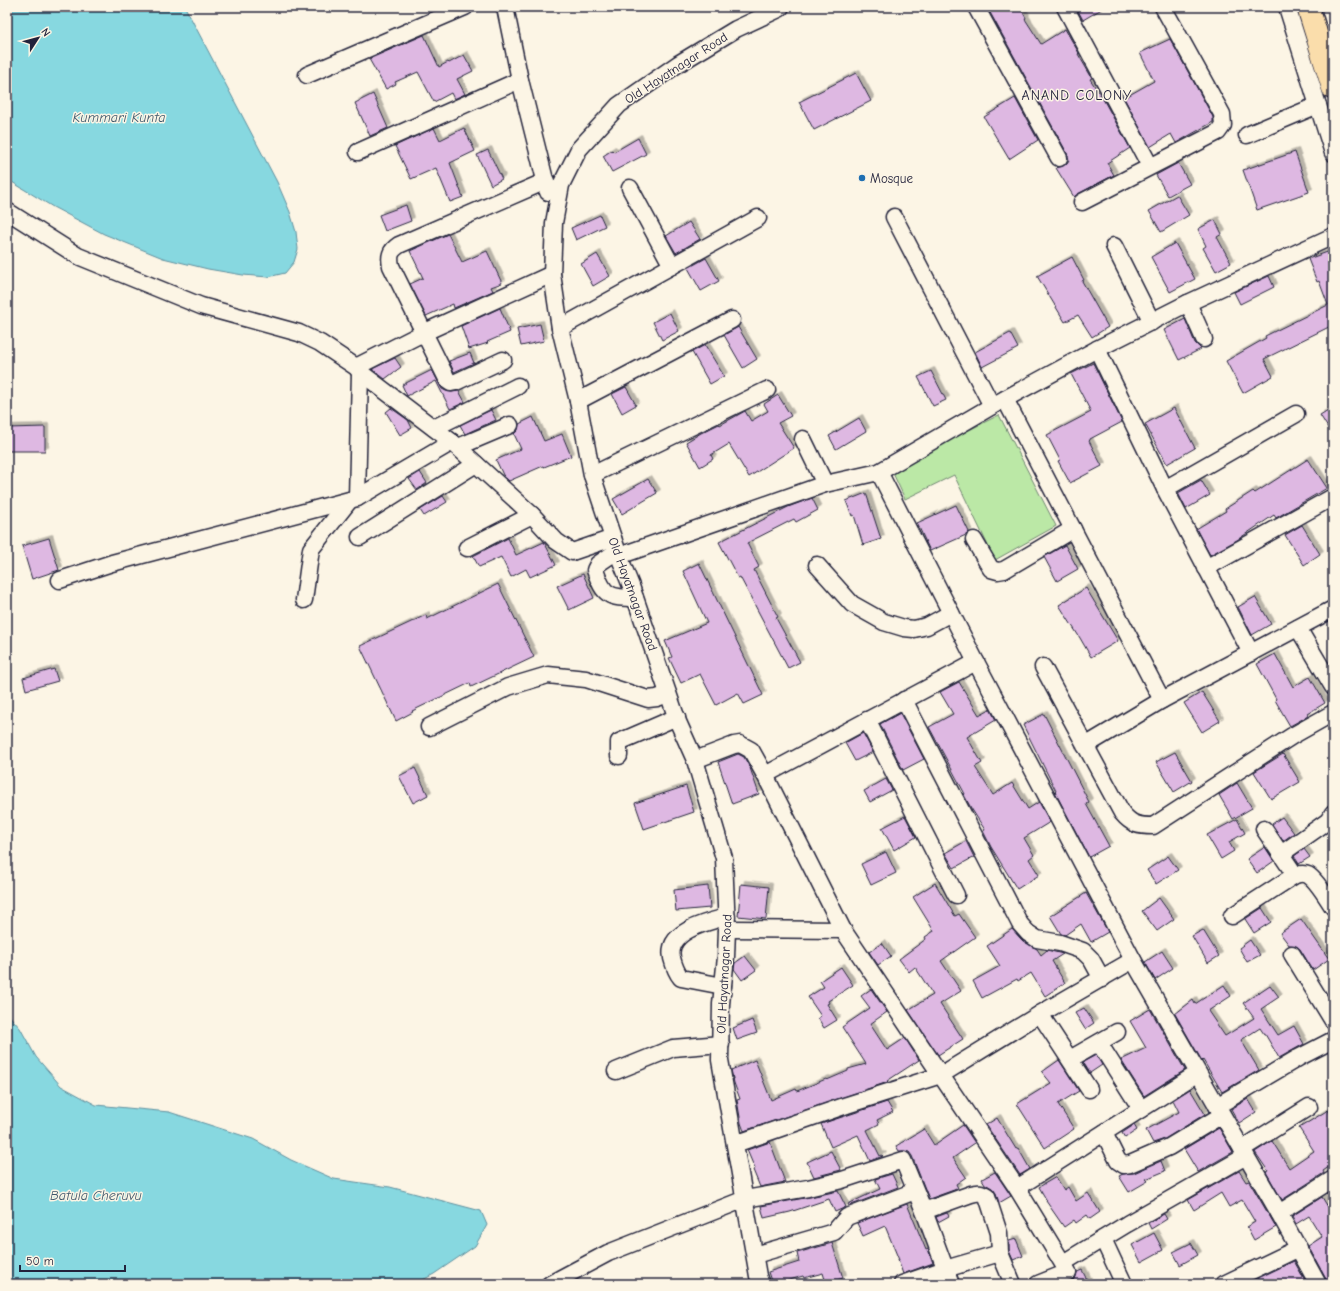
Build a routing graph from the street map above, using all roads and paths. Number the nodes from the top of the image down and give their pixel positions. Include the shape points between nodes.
1 (465, 7) edge
2 (505, 7) edge
3 (976, 7) edge
4 (1064, 7) edge
5 (1163, 7) edge
6 (1287, 7) edge
7 (1308, 7) edge
8 (781, 8) edge
9 (307, 75) dead end
10 (520, 80) junction
11 (1333, 88) edge
12 (1318, 105) junction
13 (1247, 135) dead end
14 (358, 152) dead end
15 (1333, 153) edge
16 (1059, 158) dead end
17 (1150, 166) junction
18 (546, 181) junction
19 (630, 188) dead end
20 (1082, 202) dead end
21 (7, 211) edge
22 (894, 217) dead end
23 (758, 218) dead end
24 (554, 223) junction
25 (1333, 236) edge
26 (1114, 246) dead end
27 (672, 266) junction
28 (552, 274) junction
29 (1188, 303) junction
30 (732, 320) dead end
31 (1152, 322) junction
32 (560, 328) junction
33 (423, 333) junction
34 (1204, 339) dead end
35 (1097, 349) junction
36 (503, 360) dead end
37 (358, 369) junction
38 (518, 386) dead end
39 (767, 390) dead end
40 (578, 401) junction
41 (998, 402) junction
42 (1296, 414) dead end
43 (510, 426) dead end
44 (434, 428) junction
45 (803, 439) dead end
46 (455, 444) junction
47 (476, 464) junction
48 (879, 472) junction
49 (592, 476) junction
50 (825, 484) junction
51 (1165, 489) junction
52 (1331, 498) dead end
53 (349, 501) junction
54 (532, 515) junction
55 (1073, 529) junction
56 (360, 537) dead end
57 (974, 540) dead end
58 (467, 548) dead end
59 (616, 548) junction
60 (817, 565) dead end
61 (1206, 568) junction
62 (60, 580) dead end
63 (635, 598) junction
64 (304, 600) dead end
65 (1333, 609) edge
66 (951, 613) junction
67 (1298, 628) junction
68 (1251, 653) junction
69 (976, 662) junction
70 (1043, 666) dead end
71 (1333, 687) edge
72 (668, 694) junction
73 (904, 700) junction
74 (1162, 700) junction
75 (1333, 713) edge
76 (677, 717) junction
77 (867, 720) junction
78 (429, 727) dead end
79 (1085, 746) junction
80 (619, 756) dead end
81 (695, 760) junction
82 (765, 775) junction
83 (1333, 813) edge
84 (1264, 829) dead end
85 (1281, 854) junction
86 (1295, 875) junction
87 (956, 895) dead end
88 (1333, 907) edge
89 (1232, 916) dead end
90 (727, 923) junction
91 (844, 930) junction
92 (1292, 954) dead end
93 (1133, 960) junction
94 (1102, 979) junction
95 (723, 986) junction
96 (1040, 1014) junction
97 (1333, 1021) edge
98 (1117, 1032) dead end
99 (1333, 1040) edge
100 (721, 1044) junction
101 (1099, 1044) junction
102 (1070, 1059) junction
103 (616, 1071) dead end
104 (1198, 1073) junction
105 (941, 1075) junction
106 (1089, 1089) dead end
107 (1309, 1107) dead end
108 (1141, 1109) junction
109 (1220, 1110) junction
110 (1104, 1133) junction
111 (735, 1144) junction
112 (1244, 1153) junction
113 (1333, 1179) edge
114 (1017, 1188) junction
115 (915, 1192) junction
116 (745, 1199) junction
117 (924, 1211) junction
118 (1280, 1213) junction
119 (1103, 1239) junction
120 (1298, 1248) junction
121 (1000, 1253) junction
122 (755, 1255) junction
123 (1063, 1263) junction
124 (945, 1269) junction
125 (550, 1284) edge
126 (760, 1284) edge
127 (902, 1284) edge
128 (951, 1284) edge
129 (1013, 1284) edge
130 (1038, 1284) edge
131 (1124, 1284) edge
132 (1224, 1284) edge
133 (1318, 1284) edge

1 - 9 street
2 - 10 street
3 - 16 street
4 - 17 street
5 - 17 street via 1222,114 1223,125 1218,132
6 - 12 street
7 - 11 highway
8 - 24 street, Old Hayatnagar Road via 736,29 619,105 579,149 561,185
10 - 14 street
10 - 18 street
12 - 13 street
12 - 15 street
17 - 20 street
18 - 24 street
18 - 33 street via 393,249 391,266
19 - 27 street
21 - 37 street via 78,256 201,306 299,333 320,343
22 - 41 street
23 - 27 street
24 - 28 street, Old Hayatnagar Road
25 - 29 street
26 - 31 street
27 - 32 street
28 - 32 street, Old Hayatnagar Road
28 - 33 street
29 - 31 street
29 - 34 street
30 - 40 street
31 - 35 street
32 - 40 street, Old Hayatnagar Road
33 - 36 street via 445,378 452,383
33 - 37 street
35 - 41 street
35 - 51 street
37 - 44 street
37 - 53 street
38 - 44 street
39 - 49 street
40 - 49 street, Old Hayatnagar Road
41 - 48 street
41 - 55 street
42 - 51 street
43 - 46 street
44 - 46 street
45 - 50 street
46 - 47 street
46 - 53 street
47 - 54 street
47 - 56 street
48 - 50 street
48 - 66 street
49 - 59 street, Old Hayatnagar Road
50 - 59 street
51 - 61 street
52 - 61 street
53 - 62 street via 112,563
53 - 64 street via 311,549
54 - 58 street
54 - 59 street via 556,541 572,552
55 - 57 street via 1004,570 998,571 991,569
55 - 74 street
59 - 63 street, Old Hayatnagar Road
59 - 63 street via 598,564 595,570 599,581 610,596
60 - 66 street via 852,604 884,622 914,629 927,626
61 - 68 street
63 - 72 street, Old Hayatnagar Road
65 - 67 street
66 - 69 street
67 - 68 street
67 - 71 street
68 - 74 street
69 - 73 street
69 - 93 street
70 - 79 street
72 - 76 street, Old Hayatnagar Road
72 - 78 street via 648,699 586,679 548,675 508,687
73 - 77 street
73 - 94 street via 1020,924 1036,939 1083,951 1091,959
74 - 79 street
75 - 79 street via 1292,736 1153,826 1139,826 1122,813
76 - 80 street via 620,742
76 - 81 street, Old Hayatnagar Road
77 - 82 street
77 - 87 street
81 - 82 street via 740,744 751,750
81 - 90 street, Old Hayatnagar Road via 724,858
82 - 91 street
83 - 85 street via 1328,821
84 - 85 street
85 - 86 street
86 - 88 street via 1308,875
86 - 89 street
90 - 91 street
90 - 95 street, Old Hayatnagar Road
90 - 95 street via 708,922 692,928 673,943 670,951 676,972 681,978
91 - 105 street
92 - 97 street
93 - 94 street
93 - 104 street
94 - 96 street
95 - 100 street, Old Hayatnagar Road
96 - 102 street
96 - 105 street
98 - 101 street
99 - 109 street via 1298,1058
100 - 103 street via 674,1048
100 - 111 street, Old Hayatnagar Road via 720,1060
101 - 102 street
101 - 108 street
102 - 106 street
104 - 108 street
104 - 109 street
105 - 111 street
105 - 114 street
107 - 112 street
108 - 110 street
109 - 110 street via 1169,1147 1130,1164 1124,1165 1118,1161
109 - 112 street
110 - 114 street
111 - 116 street, Old Hayatnagar Road
112 - 118 street
112 - 119 street
113 - 118 street
114 - 123 street
115 - 116 street via 903,1160 842,1180
115 - 117 street
115 - 122 street via 847,1217 834,1232
116 - 122 street, Old Hayatnagar Road
116 - 125 street via 608,1253
117 - 121 street via 971,1194 982,1193 987,1196 999,1234
117 - 124 street
118 - 120 street
119 - 123 street
119 - 131 street
120 - 132 street
120 - 133 street
121 - 124 street
121 - 129 street
122 - 126 street, Old Hayatnagar Road
123 - 130 street via 1068,1272
124 - 127 street
124 - 128 street

